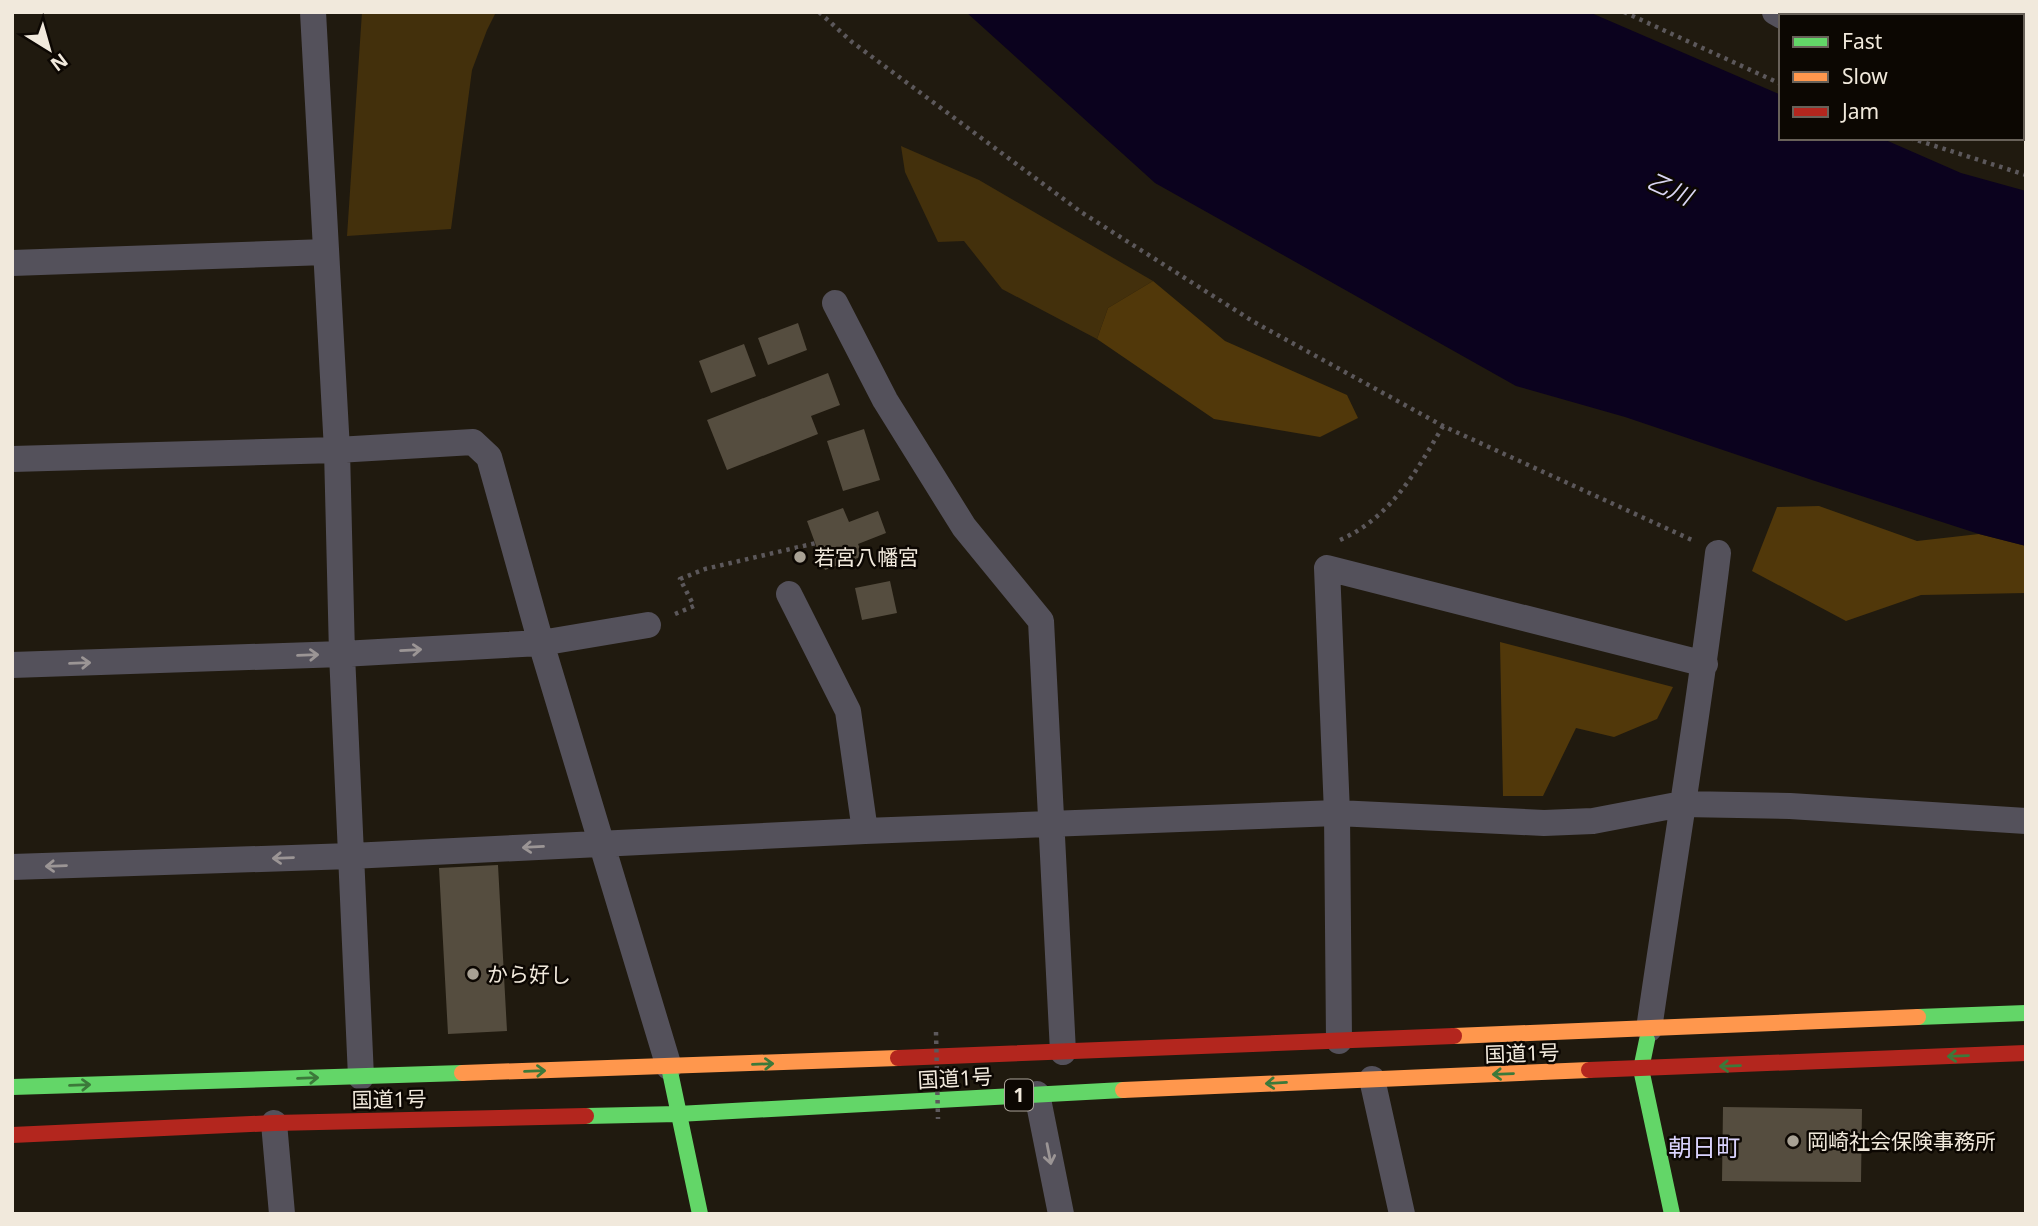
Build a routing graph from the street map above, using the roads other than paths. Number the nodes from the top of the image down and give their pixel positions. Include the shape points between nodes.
1 (313, 12) edge
2 (326, 252) junction
3 (12, 262) edge
4 (835, 303) dead end
5 (337, 450) junction
6 (12, 459) edge
7 (1718, 552) road end
8 (789, 594) dead end
9 (648, 625) dead end
10 (541, 643) junction
11 (342, 654) junction
12 (1705, 663) junction
13 (12, 665) edge
14 (1682, 804) junction
15 (1337, 813) junction
16 (2026, 821) edge
17 (1053, 823) junction
18 (865, 831) junction
19 (601, 843) junction
20 (352, 856) junction
21 (12, 867) edge
22 (2026, 1013) edge
23 (1649, 1029) junction
24 (1339, 1041) junction
25 (1063, 1052) junction
26 (2026, 1053) edge
27 (669, 1067) junction
28 (1641, 1069) junction
29 (361, 1077) junction
30 (1372, 1079) junction
31 (12, 1087) edge
32 (1037, 1094) junction
33 (678, 1114) junction
34 (274, 1123) junction
35 (12, 1135) edge
36 (282, 1214) edge
37 (700, 1214) edge
38 (1061, 1214) edge
39 (1402, 1214) edge
40 (1672, 1214) edge

1 - 2 street
2 - 3 street
2 - 5 street
4 - 17 street via 885,400 964,527 1041,621
5 - 6 street
5 - 10 street via 473,442 489,457
5 - 11 street
7 - 12 street
8 - 18 street via 848,711
9 - 10 street
11 -> 10 street
10 - 19 street
13 -> 11 street
11 - 20 street
12 - 14 street
12 - 15 street via 1328,568
14 - 15 street via 1593,821 1544,823
14 - 16 street
14 - 23 street
15 - 17 street
15 - 24 street
17 - 18 street
17 - 25 street
18 - 19 street
19 -> 20 street
19 - 27 street
20 -> 21 street
20 - 29 street
22 - 23 main road, 国道1号 / 1
23 - 24 main road, 国道1号 / 1
23 - 28 main road
24 - 25 main road, 国道1号 / 1
27 -> 25 main road, 国道1号 / 1
26 -> 28 main road, 国道1号 / 1
29 -> 27 main road, 国道1号 / 1
27 - 33 main road
28 -> 30 main road, 国道1号 / 1
28 - 40 main road
31 -> 29 main road, 国道1号 / 1
30 -> 32 main road, 国道1号 / 1
30 - 39 street
32 - 33 main road, 国道1号 / 1
32 -> 38 street
33 - 34 main road, 国道1号 / 1
33 - 37 main road
34 - 35 main road, 国道1号 / 1
34 - 36 street

